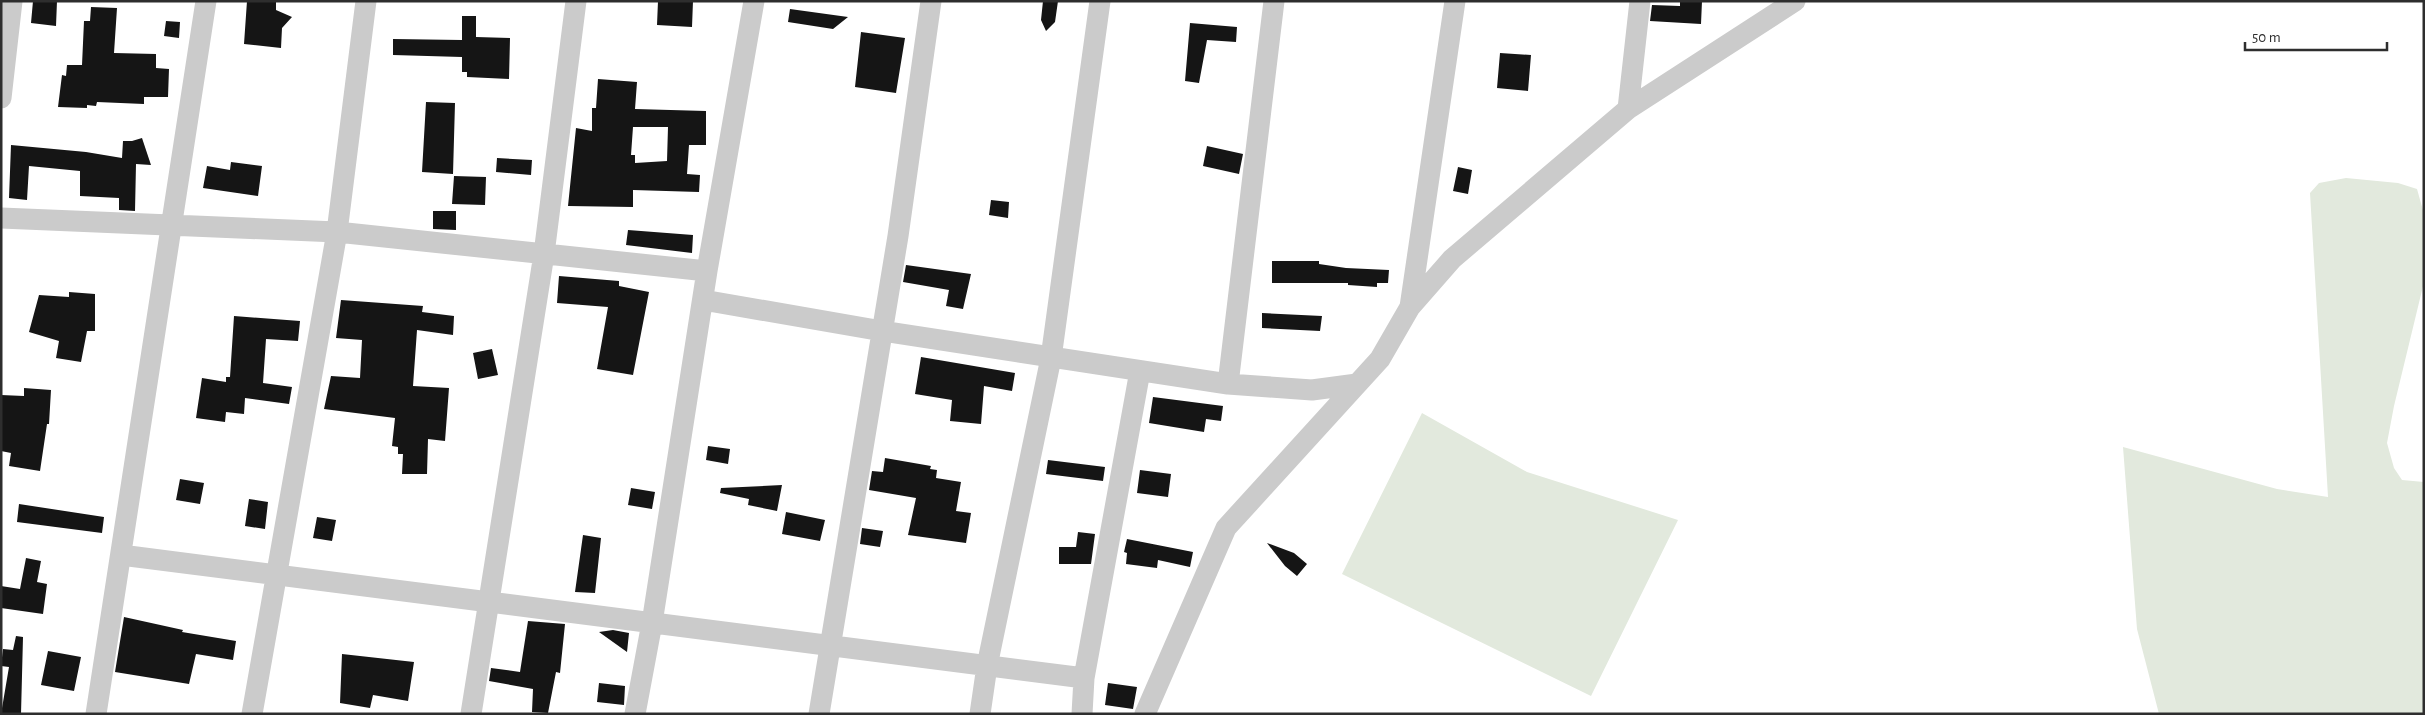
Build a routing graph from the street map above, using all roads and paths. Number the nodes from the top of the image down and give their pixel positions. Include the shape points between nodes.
1 (12, 1) edge
2 (206, 1) edge
3 (366, 1) edge
4 (576, 1) edge
5 (754, 1) edge
6 (931, 1) edge
7 (1100, 1) edge
8 (1274, 1) edge
9 (1455, 1) edge
10 (1640, 1) edge
11 (1795, 1) edge
12 (1, 98) edge
13 (1628, 109) junction
14 (1, 218) edge
15 (172, 225) junction
16 (337, 232) junction
17 (544, 254) junction
18 (707, 271) junction
19 (703, 300) junction
20 (1410, 307) junction
21 (882, 331) junction
22 (1051, 358) junction
23 (1140, 371) junction
24 (1228, 384) junction
25 (1357, 384) junction
26 (121, 555) junction
27 (276, 575) junction
28 (489, 602) junction
29 (652, 623) junction
30 (830, 646) junction
31 (987, 666) junction
32 (1084, 678) junction
33 (96, 714) edge
34 (252, 714) edge
35 (471, 714) edge
36 (635, 714) edge
37 (819, 714) edge
38 (980, 714) edge
39 (1082, 714) edge
40 (1145, 714) edge

1 - 12 street
2 - 15 street
3 - 16 street
4 - 17 street
5 - 18 street
6 - 21 street
7 - 22 street
8 - 24 street
9 - 20 street
10 - 13 street
11 - 13 street
13 - 20 street via 1452,259
14 - 15 street
15 - 16 street
15 - 26 street
16 - 17 street
16 - 27 street
17 - 18 street
17 - 28 street
18 - 19 street
19 - 21 street
19 - 29 street
20 - 25 street via 1380,358
21 - 22 street
21 - 30 street
22 - 23 street
22 - 31 street
23 - 24 street
23 - 32 street
24 - 25 street via 1312,390
25 - 40 street via 1226,528
26 - 27 street
26 - 33 street
27 - 28 street
27 - 34 street
28 - 29 street
28 - 35 street
29 - 30 street
29 - 36 street
30 - 31 street
30 - 37 street
31 - 32 street
31 - 38 street
32 - 39 street

